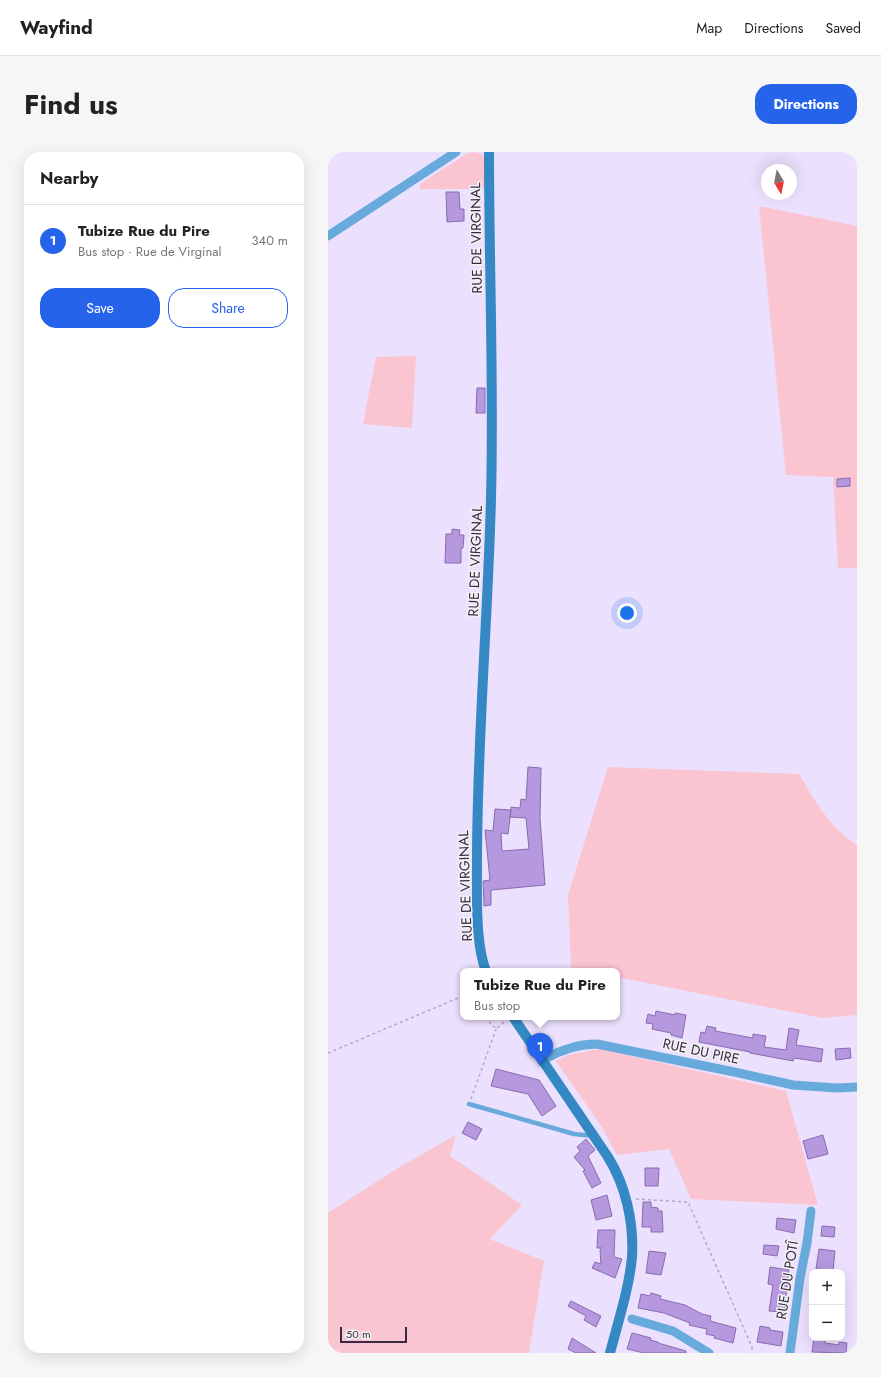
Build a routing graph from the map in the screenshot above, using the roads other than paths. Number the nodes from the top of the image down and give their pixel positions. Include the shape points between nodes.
1 (456, 152) edge
2 (489, 152) edge
3 (328, 236) edge
4 (485, 968) edge
5 (512, 1020) edge
6 (543, 1060) junction
7 (857, 1087) edge
8 (469, 1104) road end
9 (595, 1136) junction
10 (811, 1211) dead end
11 (632, 1319) dead end
12 (610, 1353) edge
13 (709, 1353) edge
14 (790, 1353) edge

1 - 3 street
2 - 4 street, RUE DE VIRGINAL via 493,394 477,814 478,924
5 - 6 street
6 - 7 street, RUE DU PIRE via 575,1046 597,1044 793,1085
6 - 9 street
8 - 9 lane via 574,1134
9 - 12 street via 613,1166 626,1201 632,1231 632,1258
10 - 14 street, RUE DU POTÎ
11 - 13 street via 673,1331

